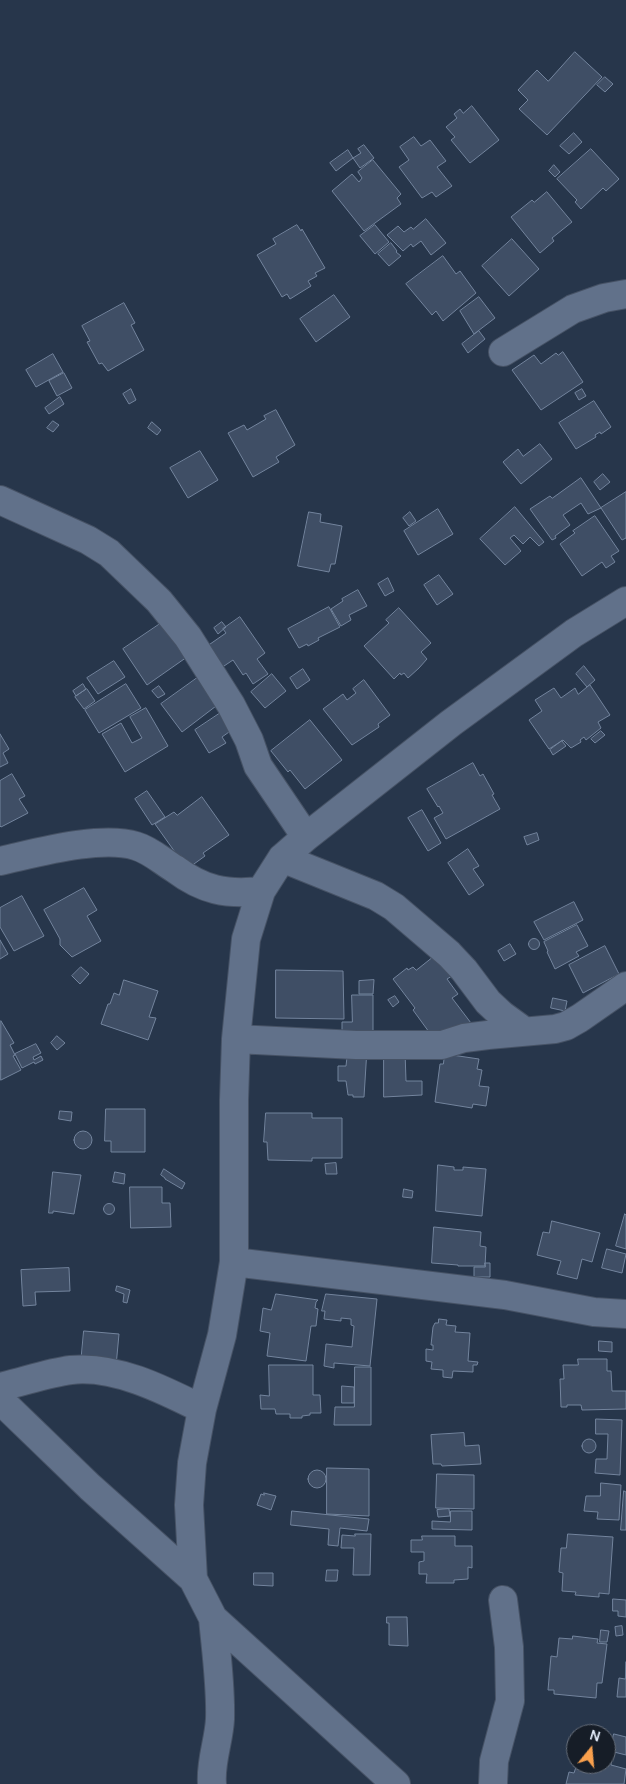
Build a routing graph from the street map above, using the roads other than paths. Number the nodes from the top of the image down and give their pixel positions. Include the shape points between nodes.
1 (626, 294) edge
2 (503, 352) dead end
3 (0, 500) edge
4 (626, 601) edge
5 (306, 837) junction
6 (282, 858) junction
7 (0, 861) edge
8 (261, 891) junction
9 (626, 986) edge
10 (524, 1031) junction
11 (236, 1039) junction
12 (234, 1262) junction
13 (626, 1314) edge
14 (0, 1388) edge
15 (0, 1400) edge
16 (202, 1409) junction
17 (193, 1579) junction
18 (503, 1600) dead end
19 (213, 1618) junction
20 (212, 1784) edge
21 (396, 1784) edge
22 (493, 1784) edge

1 - 2 street via 573,309
3 - 5 street via 88,540 109,553 159,601 198,652 231,705 258,766
4 - 5 street via 574,633
5 - 6 street
6 - 8 street
6 - 10 street via 376,896 394,907 449,954 488,1002
7 - 8 street via 63,847 114,842 136,846 202,886 226,892
8 - 11 street via 246,939
9 - 10 street via 566,1026
10 - 11 street via 464,1038 442,1045 416,1046
11 - 12 street
12 - 13 street via 505,1295 594,1312
12 - 16 street via 222,1335
14 - 16 street via 70,1370 91,1369 160,1388
15 - 17 street via 90,1487
16 - 17 street via 188,1505
17 - 19 street
18 - 22 street via 509,1647 510,1701 494,1761
19 - 20 street via 220,1681 220,1720
19 - 21 street

